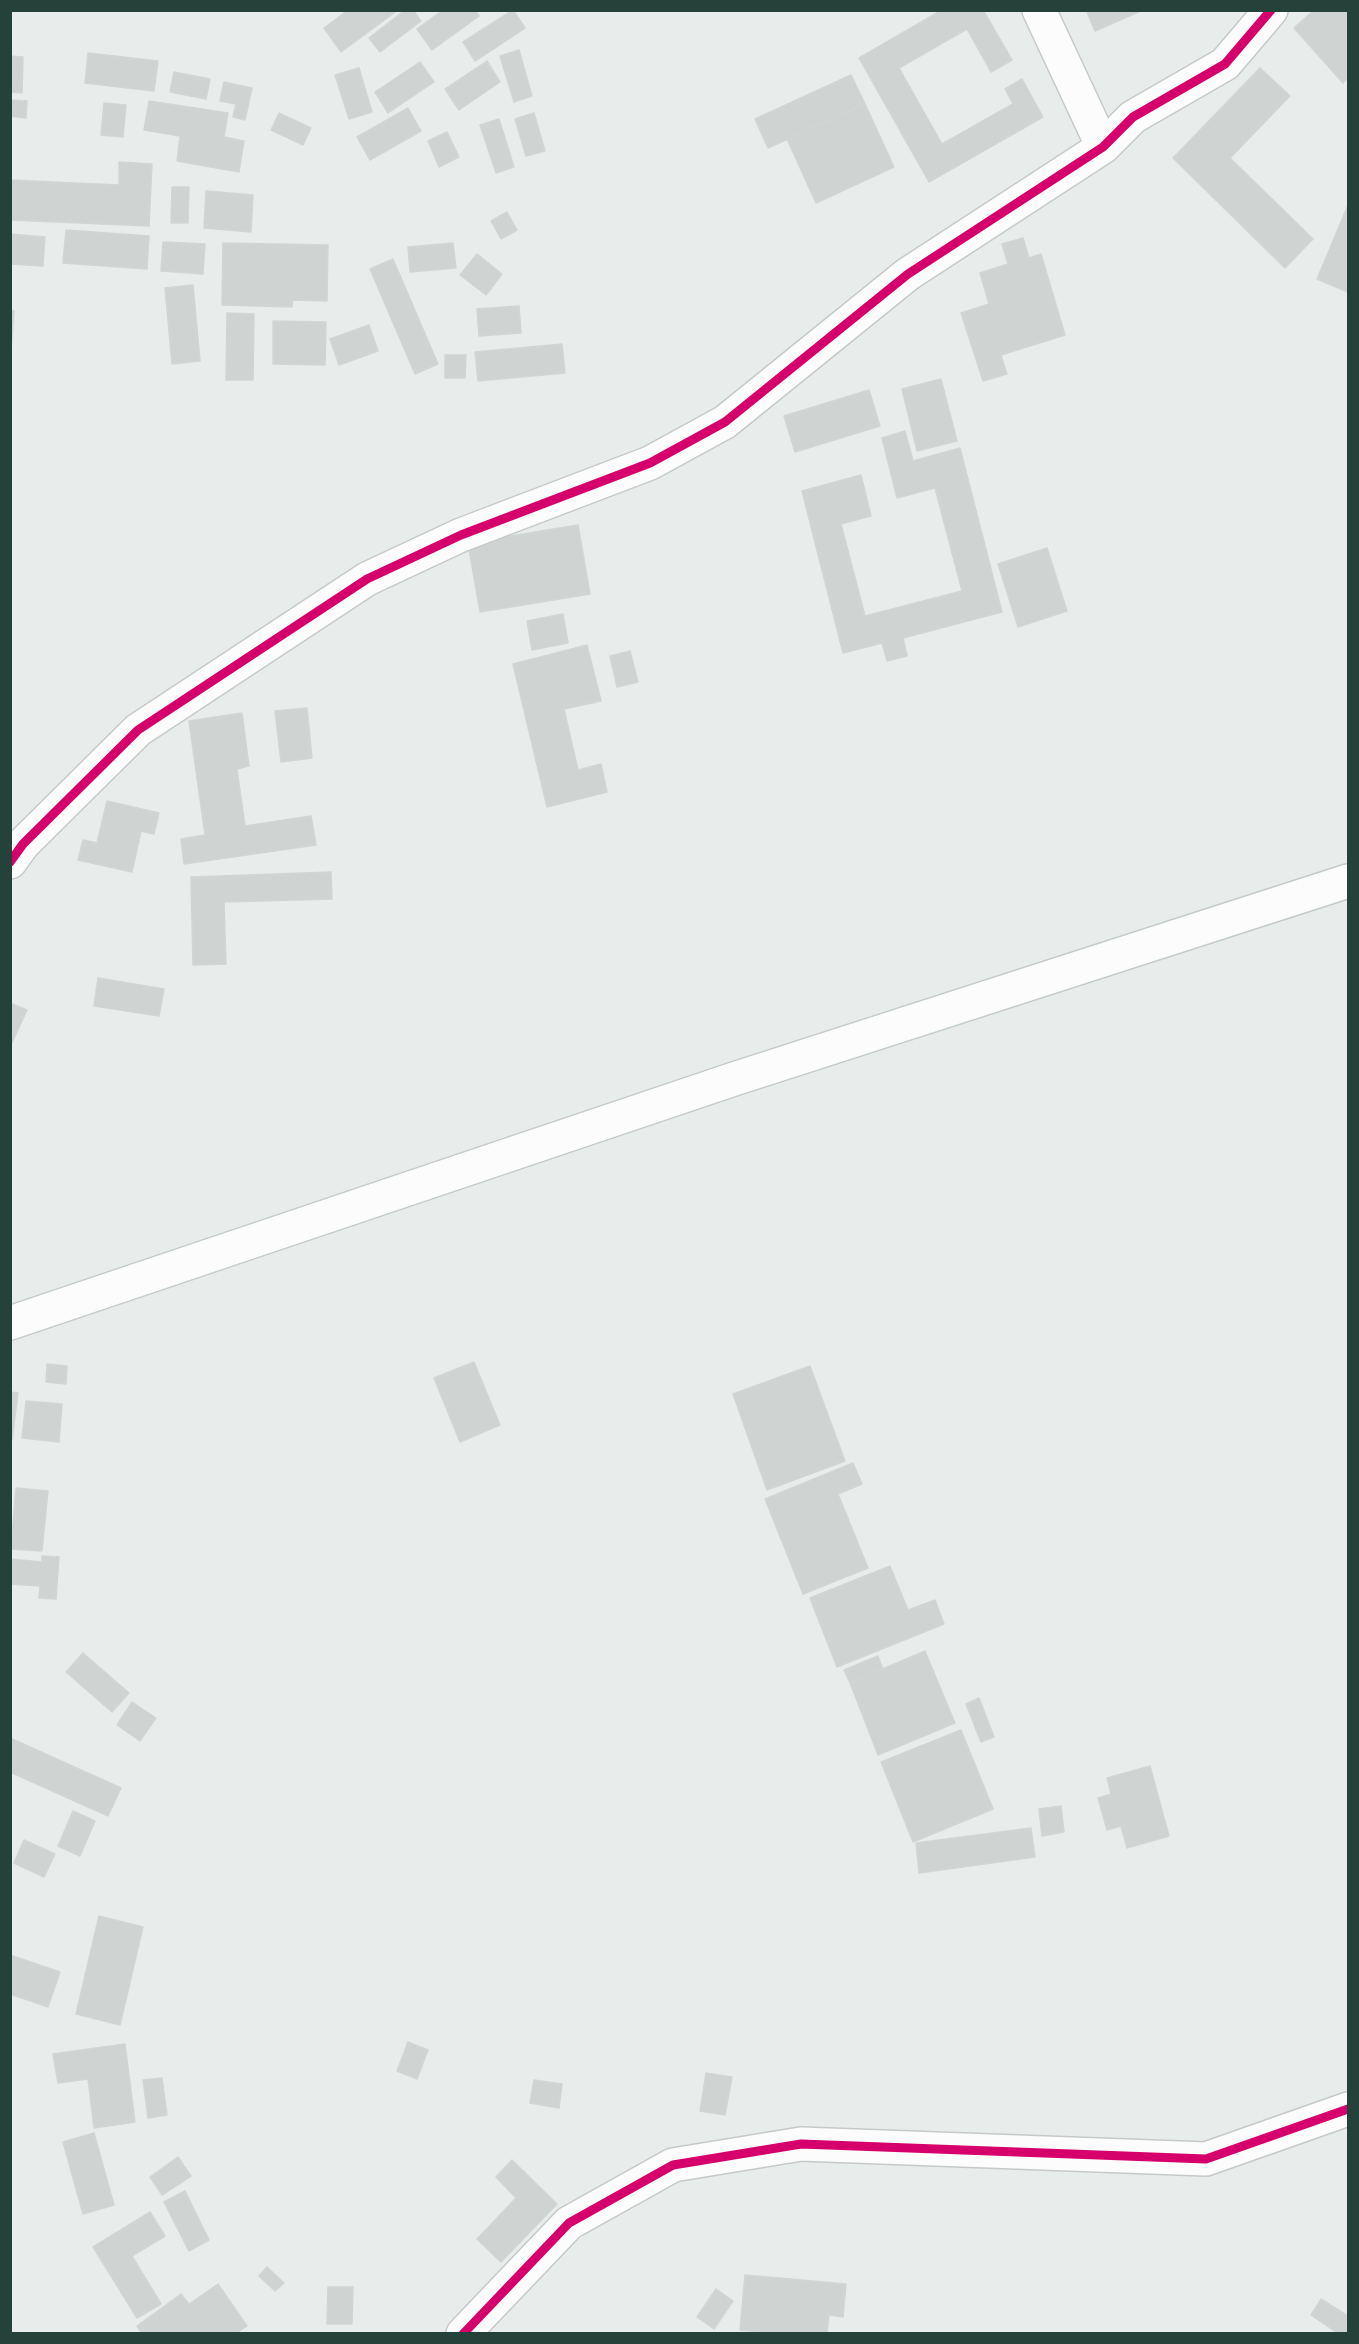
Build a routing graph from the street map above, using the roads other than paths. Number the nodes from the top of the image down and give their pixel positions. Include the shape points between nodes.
1 (1039, 10) edge
2 (1270, 10) edge
3 (1103, 147) junction
4 (10, 862) edge
5 (1348, 881) edge
6 (10, 1323) edge
7 (1348, 2109) edge
8 (463, 2334) edge

1 - 3 street
2 - 3 street via 1225,64 1133,117
3 - 4 street via 908,274 725,422 650,463 461,535 367,579 138,730 23,844
5 - 6 street via 734,1079
7 - 8 street via 1206,2159 801,2144 673,2165 569,2223

